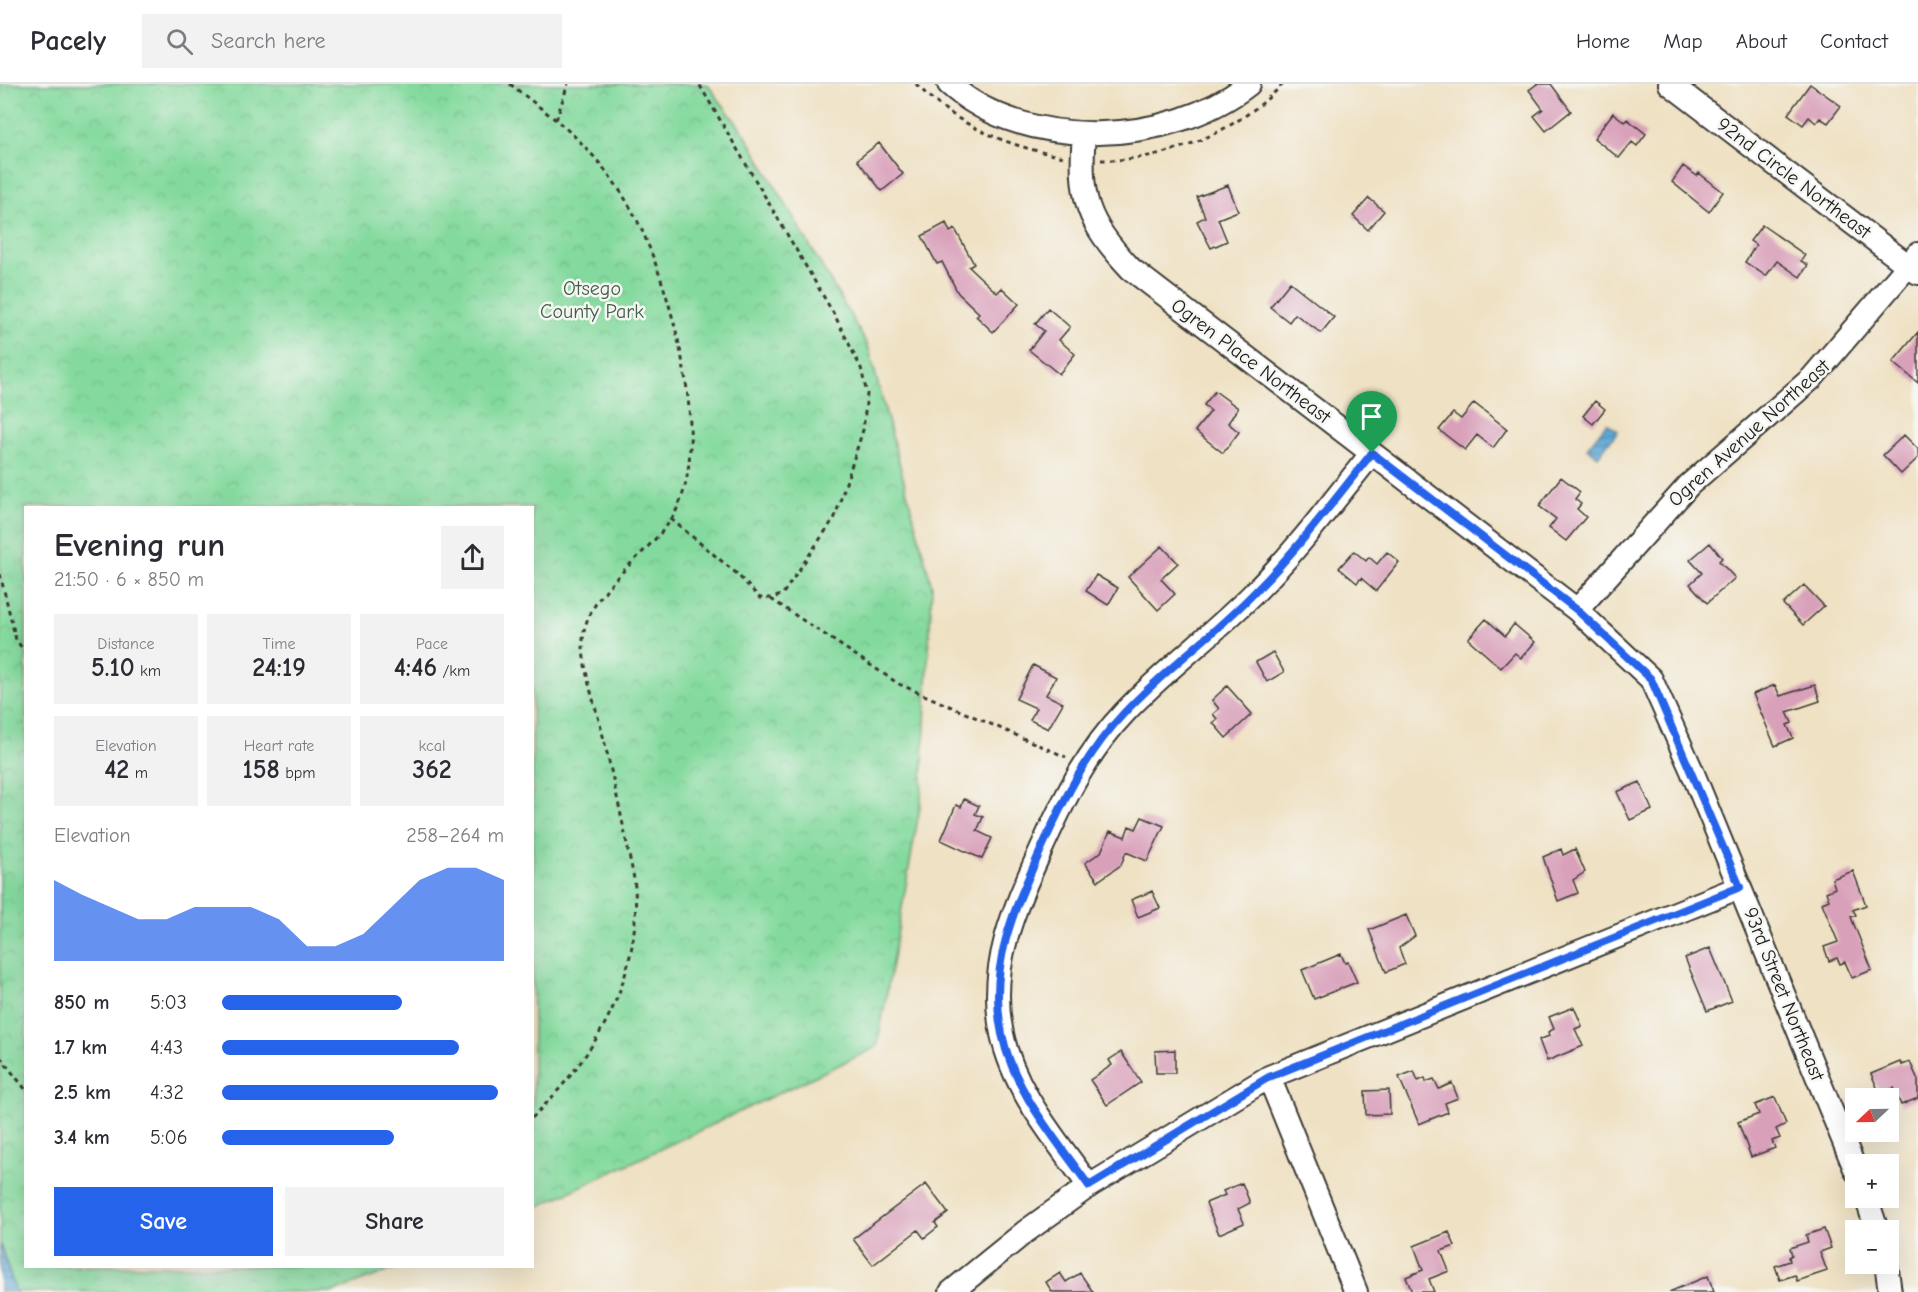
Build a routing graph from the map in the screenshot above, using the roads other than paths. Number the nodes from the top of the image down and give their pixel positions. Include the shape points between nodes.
1 (949, 84) edge
2 (1249, 84) edge
3 (1670, 84) edge
4 (1084, 133) junction
5 (1915, 264) edge
6 (1372, 453) junction
7 (1577, 610) junction
8 (1740, 887) junction
9 (1269, 1077) junction
10 (1849, 1154) edge
11 (1089, 1186) junction
12 (1888, 1274) edge
13 (951, 1292) edge
14 (1356, 1292) edge
15 (1890, 1292) edge

1 - 4 street via 965,99 998,115 1035,126
2 - 4 street via 1226,102 1175,123 1131,132
3 - 5 street, 92nd Circle Northeast
4 - 6 street, Ogren Place Northeast via 1082,187 1088,208 1111,248 1131,269
5 - 7 street, Ogren Avenue Northeast via 1812,378 1689,485
6 - 7 street, Ogren Place Northeast
6 - 11 street via 1255,592 1125,711 1075,777 1011,917 998,973 997,1006 1008,1057 1023,1091
7 - 8 street, 93rd Street Northeast via 1651,679
8 - 9 street
8 - 10 street, 93rd Street Northeast
9 - 11 street
9 - 14 street
11 - 13 street
12 - 15 street

